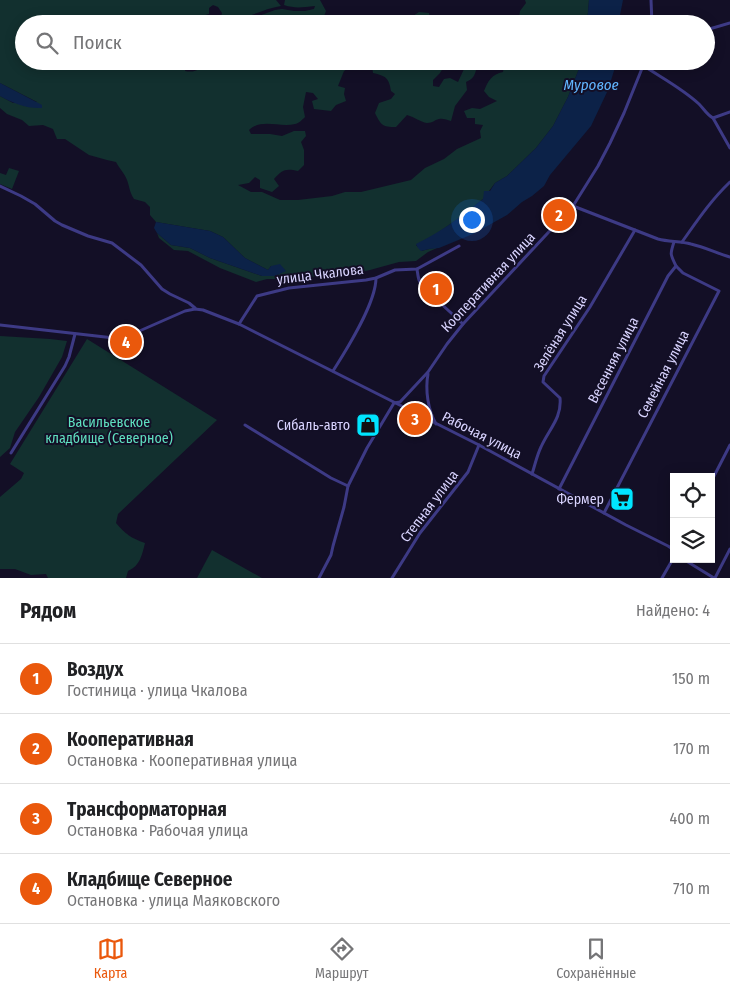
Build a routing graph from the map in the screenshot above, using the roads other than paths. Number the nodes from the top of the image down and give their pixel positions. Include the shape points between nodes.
1 (651, 0) edge
2 (652, 15) edge
3 (730, 23) edge
4 (715, 27) edge
5 (642, 70) edge
6 (650, 70) edge
7 (730, 112) edge
8 (713, 118) junction
9 (730, 148) edge
10 (730, 182) edge
11 (0, 186) edge
12 (573, 206) junction
13 (635, 230) junction
14 (674, 242) junction
15 (682, 242) junction
16 (459, 246) dead end
17 (730, 258) edge
18 (676, 266) junction
19 (418, 269) junction
20 (376, 278) junction
21 (195, 309) junction
22 (239, 324) junction
23 (463, 324) junction
24 (0, 325) edge
25 (75, 334) junction
26 (333, 371) junction
27 (428, 372) junction
28 (394, 403) junction
29 (437, 424) junction
30 (245, 425) dead end
31 (730, 444) edge
32 (478, 445) junction
33 (12, 453) dead end
34 (532, 474) junction
35 (715, 474) edge
36 (348, 486) junction
37 (559, 489) junction
38 (604, 513) junction
39 (670, 547) edge
40 (730, 549) edge
41 (671, 563) edge
42 (690, 563) edge
43 (319, 578) edge
44 (392, 578) edge
45 (662, 578) edge
46 (714, 578) edge

1 - 2 street
3 - 4 street
5 - 12 street, Кооперативная улица via 610,143
6 - 8 street via 700,104
7 - 8 street
8 - 9 street
10 - 15 street
11 - 21 street, Рабочая улица via 35,204 62,225 112,243 141,265 162,289
12 - 13 street
12 - 23 street, Кооперативная улица
13 - 14 street
13 - 34 street, Зелёная улица via 590,307 544,376 542,382 560,398 561,407
14 - 15 street
14 - 18 street via 671,252
15 - 17 street
16 - 19 street, улица Чкалова
18 - 37 street, Весенняя улица
18 - 38 street, Семейная улица via 683,273 719,291
19 - 20 street, улица Чкалова via 395,270
19 - 23 street via 423,287
20 - 22 street, улица Чкалова via 289,288 257,296
20 - 26 street via 376,286 361,321
21 - 22 street, Рабочая улица
21 - 25 street via 128,336 114,338
22 - 26 street, Рабочая улица
23 - 27 street, Кооперативная улица
24 - 25 street
25 - 33 street via 65,366
26 - 28 street, Рабочая улица
27 - 28 street, Кооперативная улица via 400,402
27 - 29 street via 429,408
28 - 29 street, Рабочая улица
28 - 36 street
29 - 32 street, Рабочая улица
30 - 36 street
31 - 35 street
32 - 34 street, Рабочая улица
32 - 44 street, Степная улица via 468,472 420,533
34 - 37 street, Рабочая улица
36 - 43 street via 333,546
37 - 38 street, Рабочая улица
38 - 39 street, Рабочая улица
40 - 46 street
41 - 45 street
42 - 46 street

